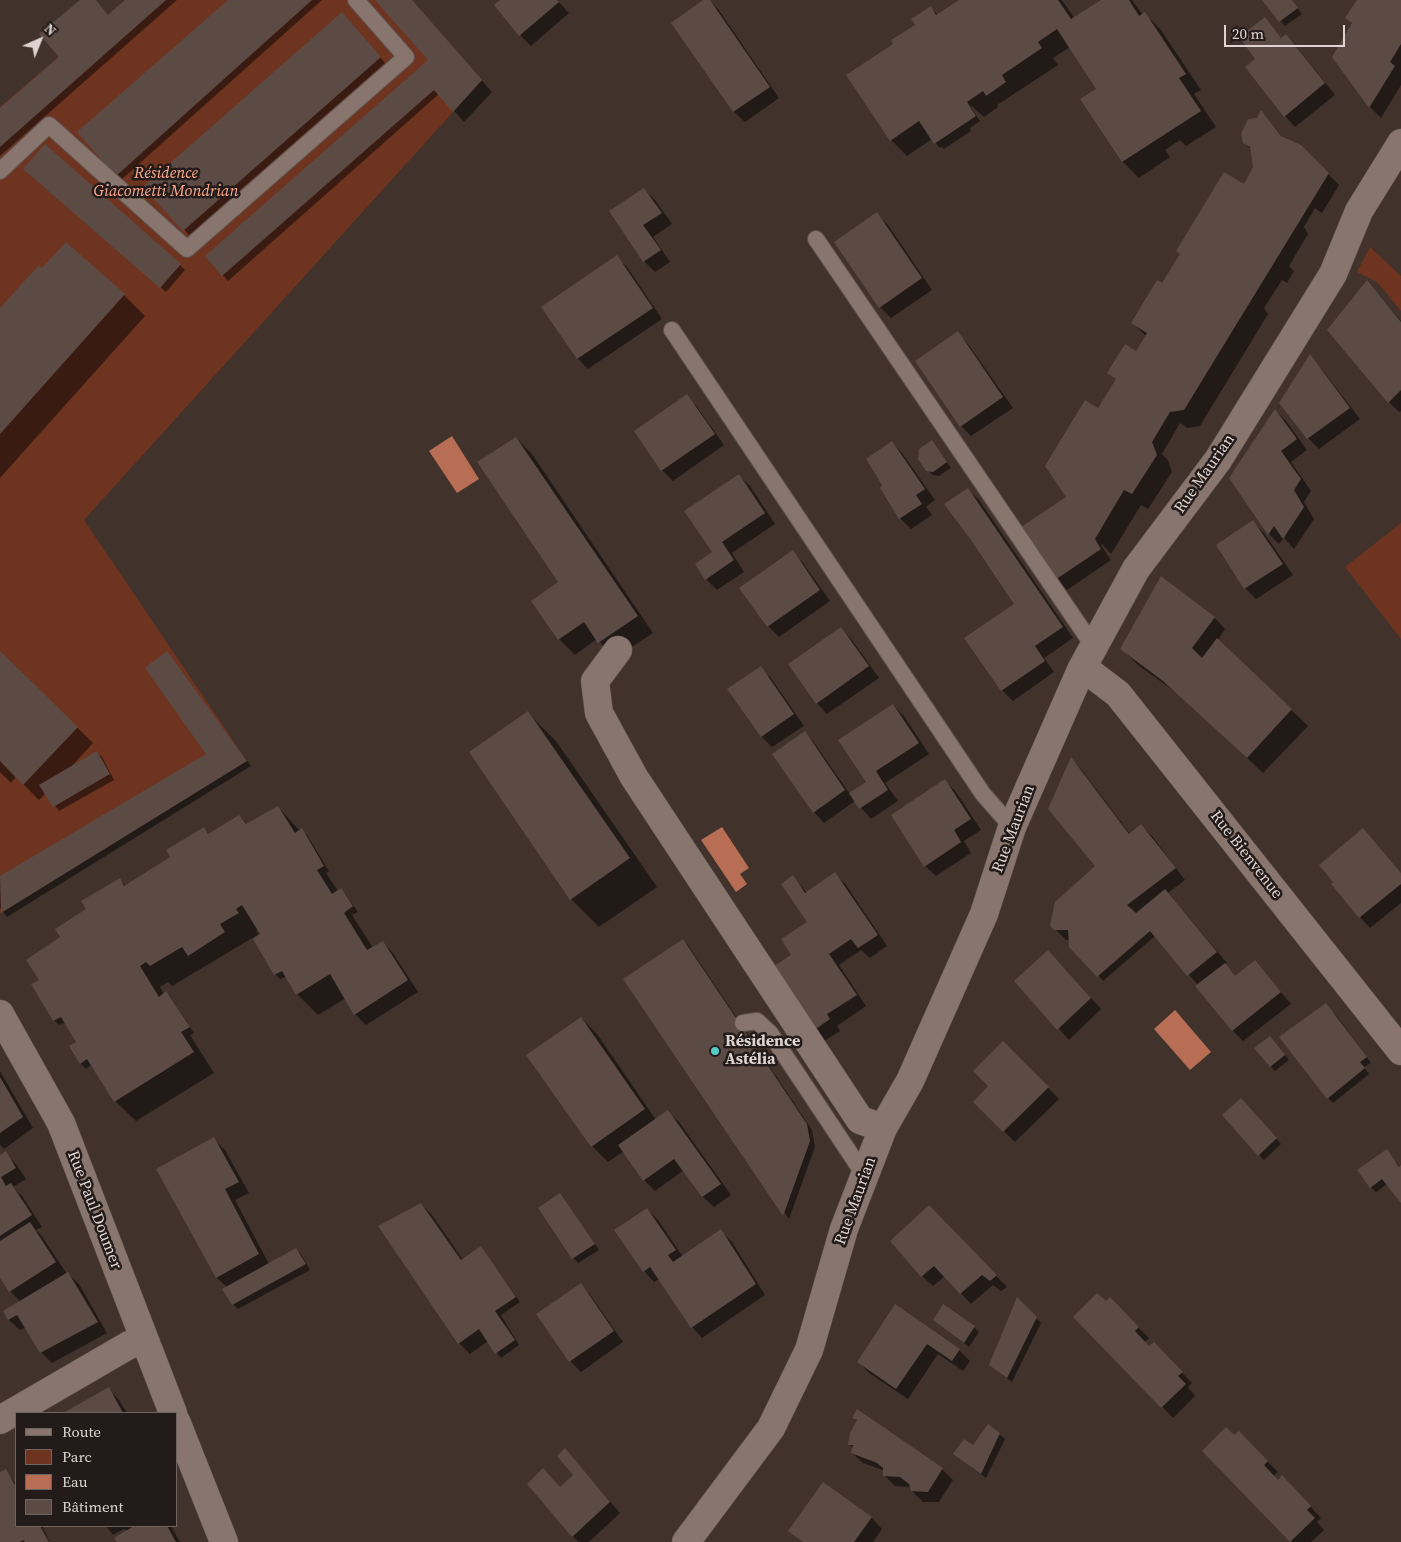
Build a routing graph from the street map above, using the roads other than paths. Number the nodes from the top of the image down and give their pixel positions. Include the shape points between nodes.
1 (356, 0) edge
2 (1401, 143) edge
3 (0, 171) edge
4 (816, 239) dead end
5 (672, 330) dead end
6 (1094, 646) junction
7 (618, 650) dead end
8 (1081, 670) junction
9 (1012, 827) junction
10 (0, 1014) edge
11 (743, 1023) dead end
12 (1401, 1051) edge
13 (883, 1128) junction
14 (865, 1176) junction
15 (144, 1341) junction
16 (173, 1412) edge
17 (0, 1420) edge
18 (178, 1426) edge
19 (224, 1542) edge
20 (686, 1542) edge

1 - 3 lane via 406,57 187,249 49,125
2 - 6 street, Rue Maurian via 1360,212 1333,274 1218,460 1136,569
4 - 6 lane
5 - 9 lane via 982,794
6 - 8 street, Rue Maurian
7 - 13 street via 595,681 599,713 634,778 860,1120
8 - 9 street, Rue Maurian
8 - 12 street, Rue Bienvenue via 1118,694
9 - 13 street, Rue Maurian via 984,914 910,1082
10 - 15 street, Rue Paul Doumer via 61,1123
11 - 14 lane via 757,1021 770,1033
13 - 14 street, Rue Maurian
14 - 20 street, Rue Maurian via 844,1229 809,1350 771,1428
15 - 16 street, Rue Paul Doumer
15 - 17 street via 129,1345
18 - 19 street

